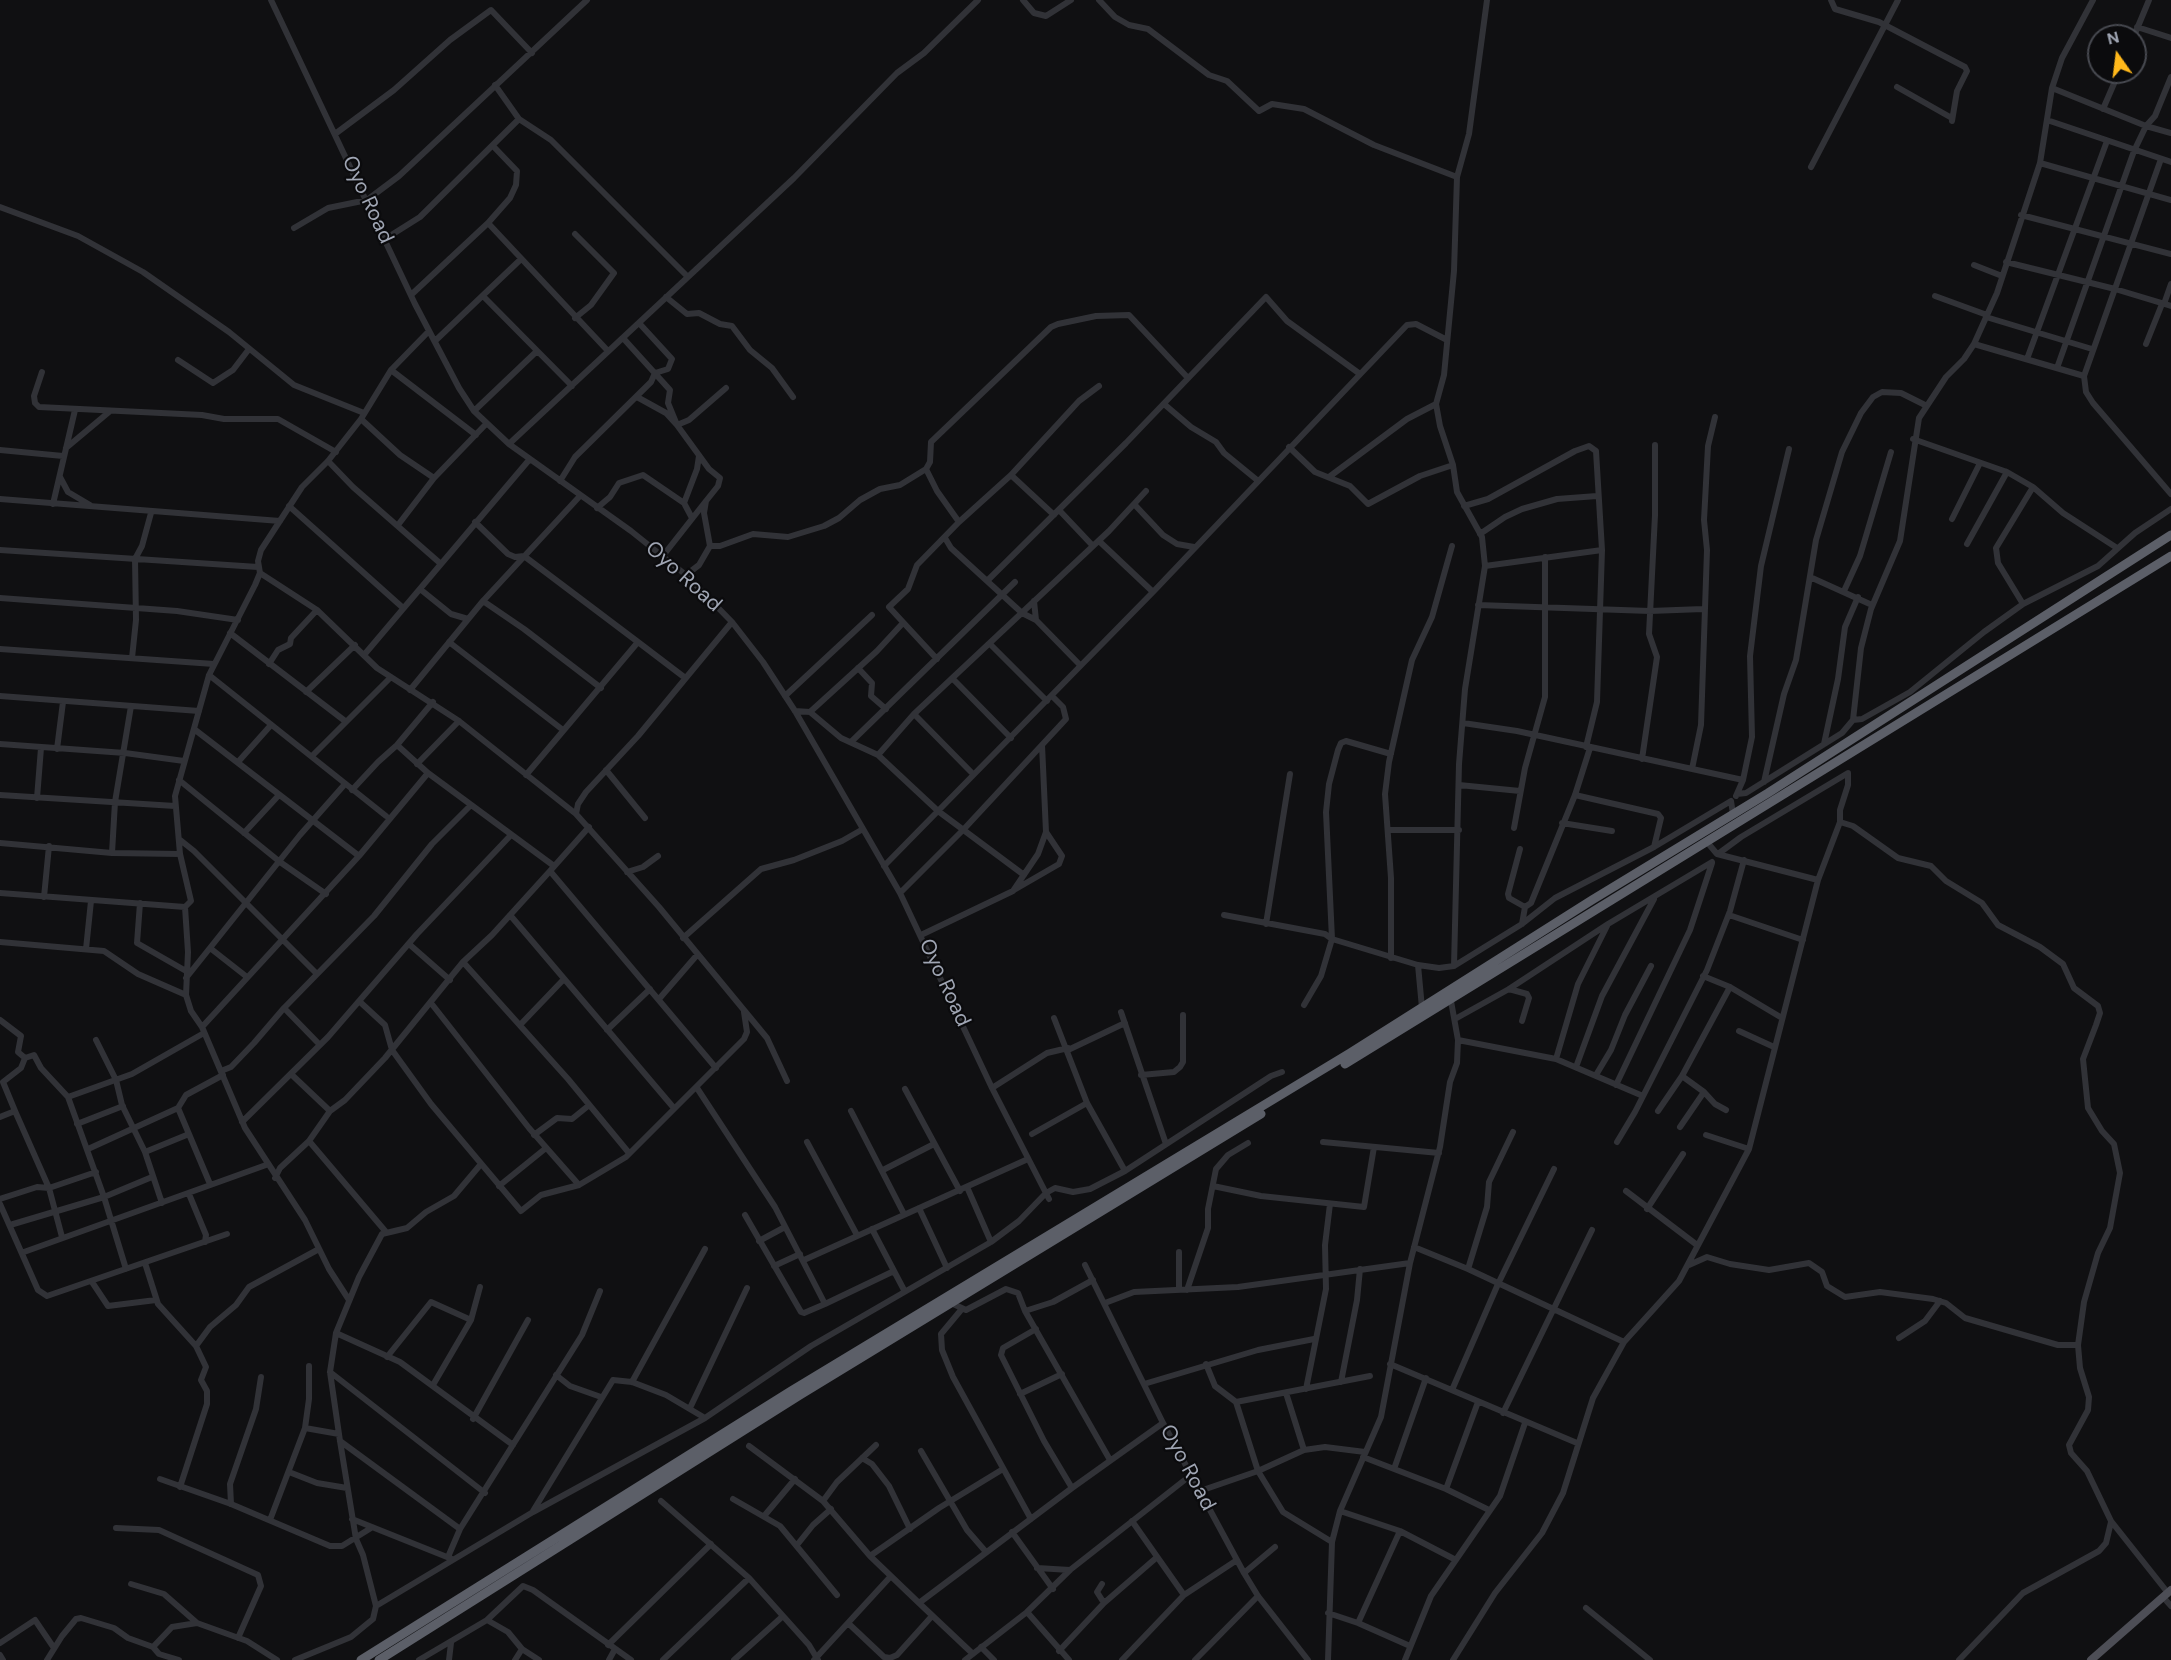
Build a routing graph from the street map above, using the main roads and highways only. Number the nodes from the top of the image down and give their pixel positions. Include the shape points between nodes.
1 (2171, 535) edge
2 (2171, 556) edge
3 (1352, 1056) junction
4 (2167, 1593) edge
5 (2094, 1659) edge
6 (361, 1660) edge
7 (380, 1660) edge

1 - 3 highway
2 - 3 highway via 1450,1001
3 - 6 highway via 801,1385
3 - 7 highway via 800,1395
4 - 5 main road

